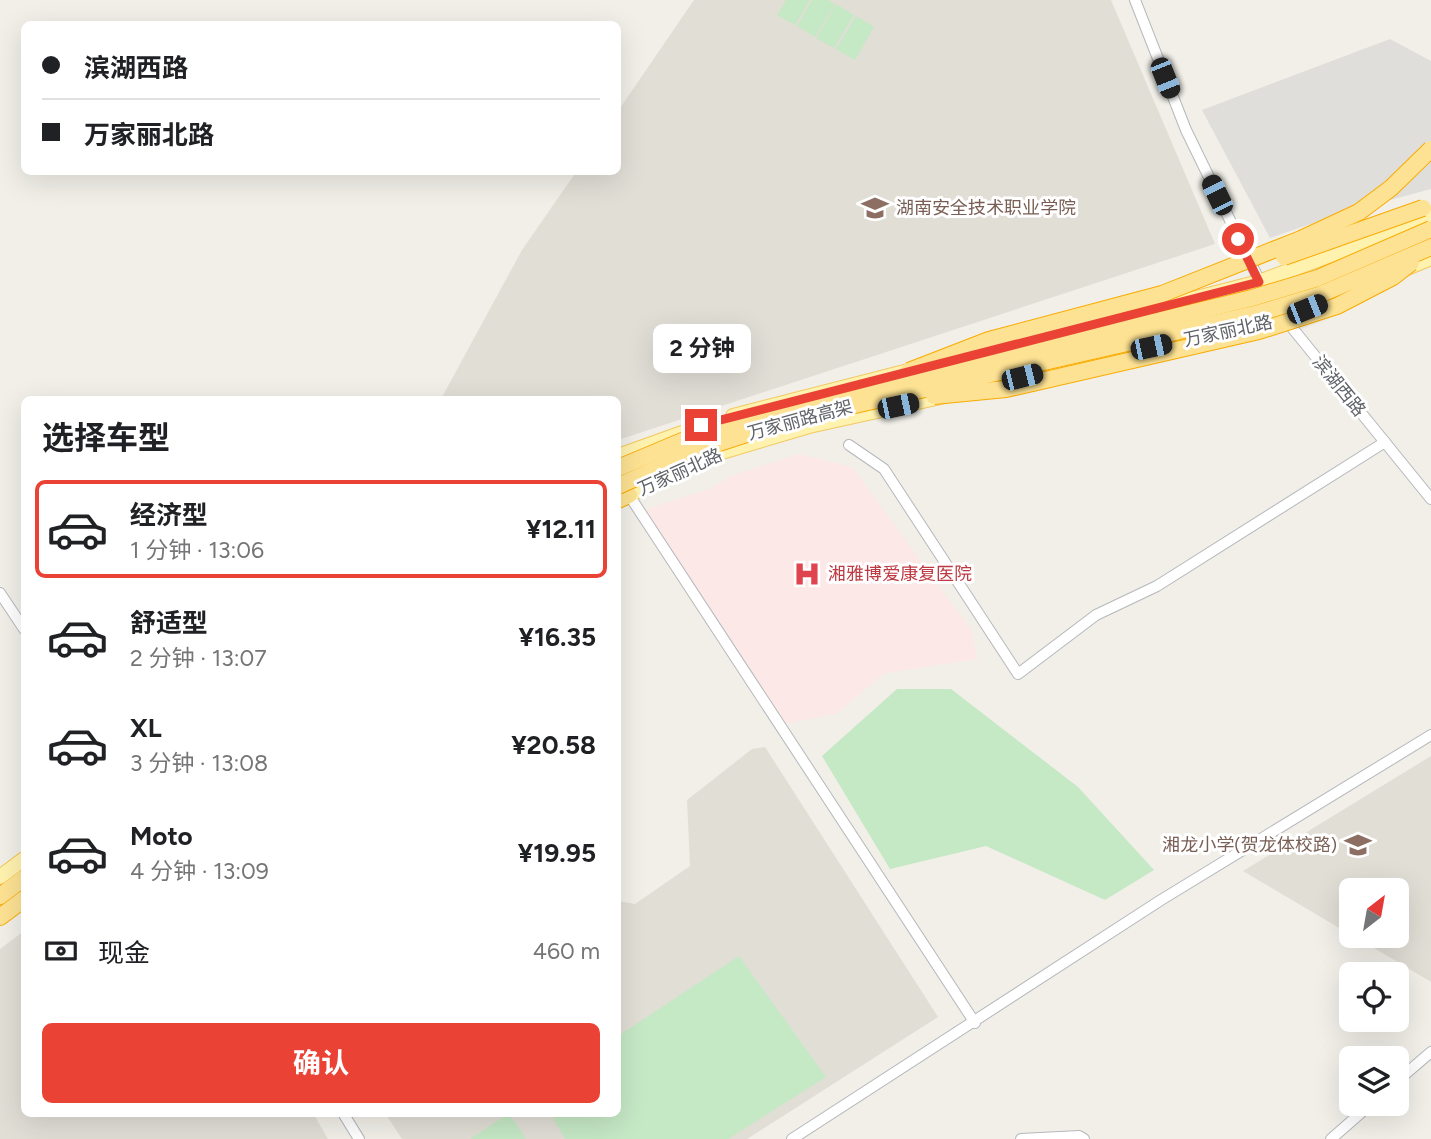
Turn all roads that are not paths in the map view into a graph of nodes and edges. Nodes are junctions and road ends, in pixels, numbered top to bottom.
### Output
1 (1135, 0) edge
2 (1431, 149) edge
3 (1428, 210) edge
4 (1431, 229) edge
5 (1431, 246) edge
6 (1431, 258) edge
7 (1259, 282) junction
8 (1162, 294) junction
9 (1284, 318) junction
10 (856, 398) junction
11 (1385, 442) junction
12 (849, 445) dead end
13 (621, 455) edge
14 (621, 467) edge
15 (621, 495) edge
16 (1431, 499) edge
17 (0, 593) edge
18 (21, 624) edge
19 (1431, 736) edge
20 (21, 861) edge
21 (0, 877) edge
22 (21, 880) edge
23 (0, 896) edge
24 (21, 901) edge
25 (21, 910) edge
26 (0, 917) edge
27 (0, 925) edge
28 (975, 1023) junction
29 (1431, 1052) edge
30 (1409, 1071) edge
31 (1357, 1116) edge
32 (345, 1117) edge
33 (359, 1139) edge
34 (792, 1139) edge
35 (1021, 1139) edge
36 (1084, 1139) edge
37 (1331, 1139) edge

1 - 7 street, 滨湖西路
2 - 8 highway, bridge
3 - 7 main road, 万家丽北路
3 - 8 highway, bridge
4 - 10 highway, 万家丽路高架, bridge
5 - 10 highway, 万家丽路高架, bridge
6 - 9 main road, 万家丽北路
7 - 9 street, 滨湖西路
7 - 13 main road, 万家丽北路
8 - 10 highway, bridge
9 - 11 street, 滨湖西路
9 - 15 main road, 万家丽北路
10 - 14 highway, 万家丽路高架, bridge
10 - 15 highway, 万家丽路高架, bridge
11 - 12 street
11 - 16 street, 滨湖西路
15 - 28 street
17 - 18 street
19 - 28 street
20 - 21 main road
22 - 23 highway
24 - 26 highway
25 - 27 main road
28 - 34 street
29 - 30 street
31 - 37 street
32 - 33 street
35 - 36 street

